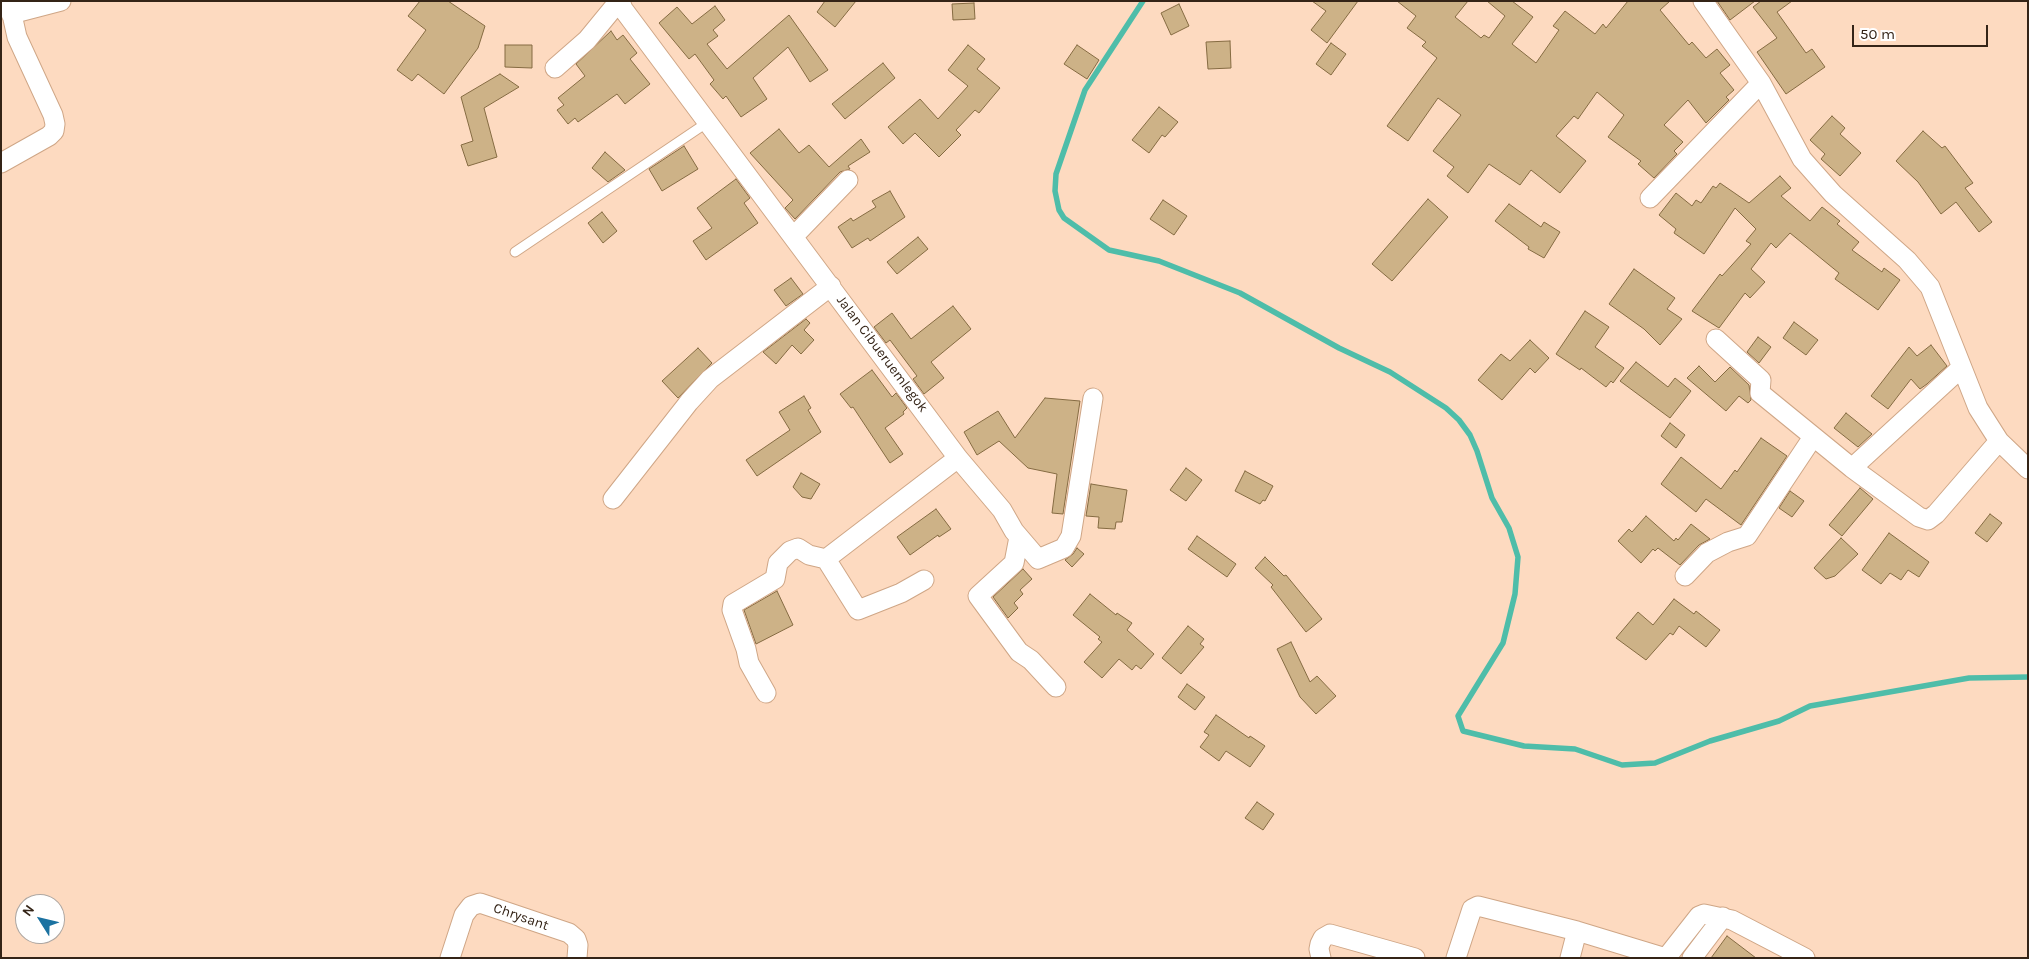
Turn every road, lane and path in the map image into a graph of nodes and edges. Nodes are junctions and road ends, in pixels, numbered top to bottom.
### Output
1 (61, 1) edge
2 (619, 1) edge
3 (1703, 1) edge
4 (10, 8) edge
5 (555, 68) dead end
6 (1761, 83) junction
7 (708, 122) junction
8 (1, 163) edge
9 (848, 180) dead end
10 (1650, 198) dead end
11 (794, 236) junction
12 (515, 252) dead end
13 (831, 286) junction
14 (1716, 339) dead end
15 (1961, 368) junction
16 (1093, 398) dead end
17 (1813, 437) junction
18 (1999, 441) junction
19 (958, 458) junction
20 (1852, 468) junction
21 (2028, 469) edge
22 (613, 499) dead end
23 (1019, 537) junction
24 (826, 559) junction
25 (1684, 576) dead end
26 (924, 580) dead end
27 (1056, 686) dead end
28 (766, 693) dead end
29 (1723, 918) junction
30 (1577, 931) junction
31 (450, 958) edge
32 (577, 958) edge
33 (1321, 958) edge
34 (1415, 958) edge
35 (1456, 958) edge
36 (1570, 958) edge
37 (1666, 958) edge
38 (1692, 958) edge
39 (1804, 958) edge

1 - 4 street
2 - 5 street
2 - 7 street, Jalan Cibueruemlegok
3 - 6 street
4 - 8 street
6 - 10 street
6 - 15 street
7 - 11 street, Jalan Cibueruemlegok
7 - 12 lane
9 - 11 street
11 - 13 street, Jalan Cibueruemlegok
13 - 19 street, Jalan Cibueruemlegok
13 - 22 street
14 - 17 street
15 - 18 street
15 - 20 street
16 - 23 street, Jalan Cibueruemlegok
17 - 20 street
17 - 25 street
18 - 20 street
18 - 21 street
19 - 23 street, Jalan Cibueruemlegok
19 - 24 street
23 - 27 street
24 - 26 street
24 - 28 street
29 - 37 street
29 - 38 street
29 - 39 street
30 - 35 street
30 - 36 street
30 - 37 street
31 - 32 street, Chrysant
33 - 34 street

